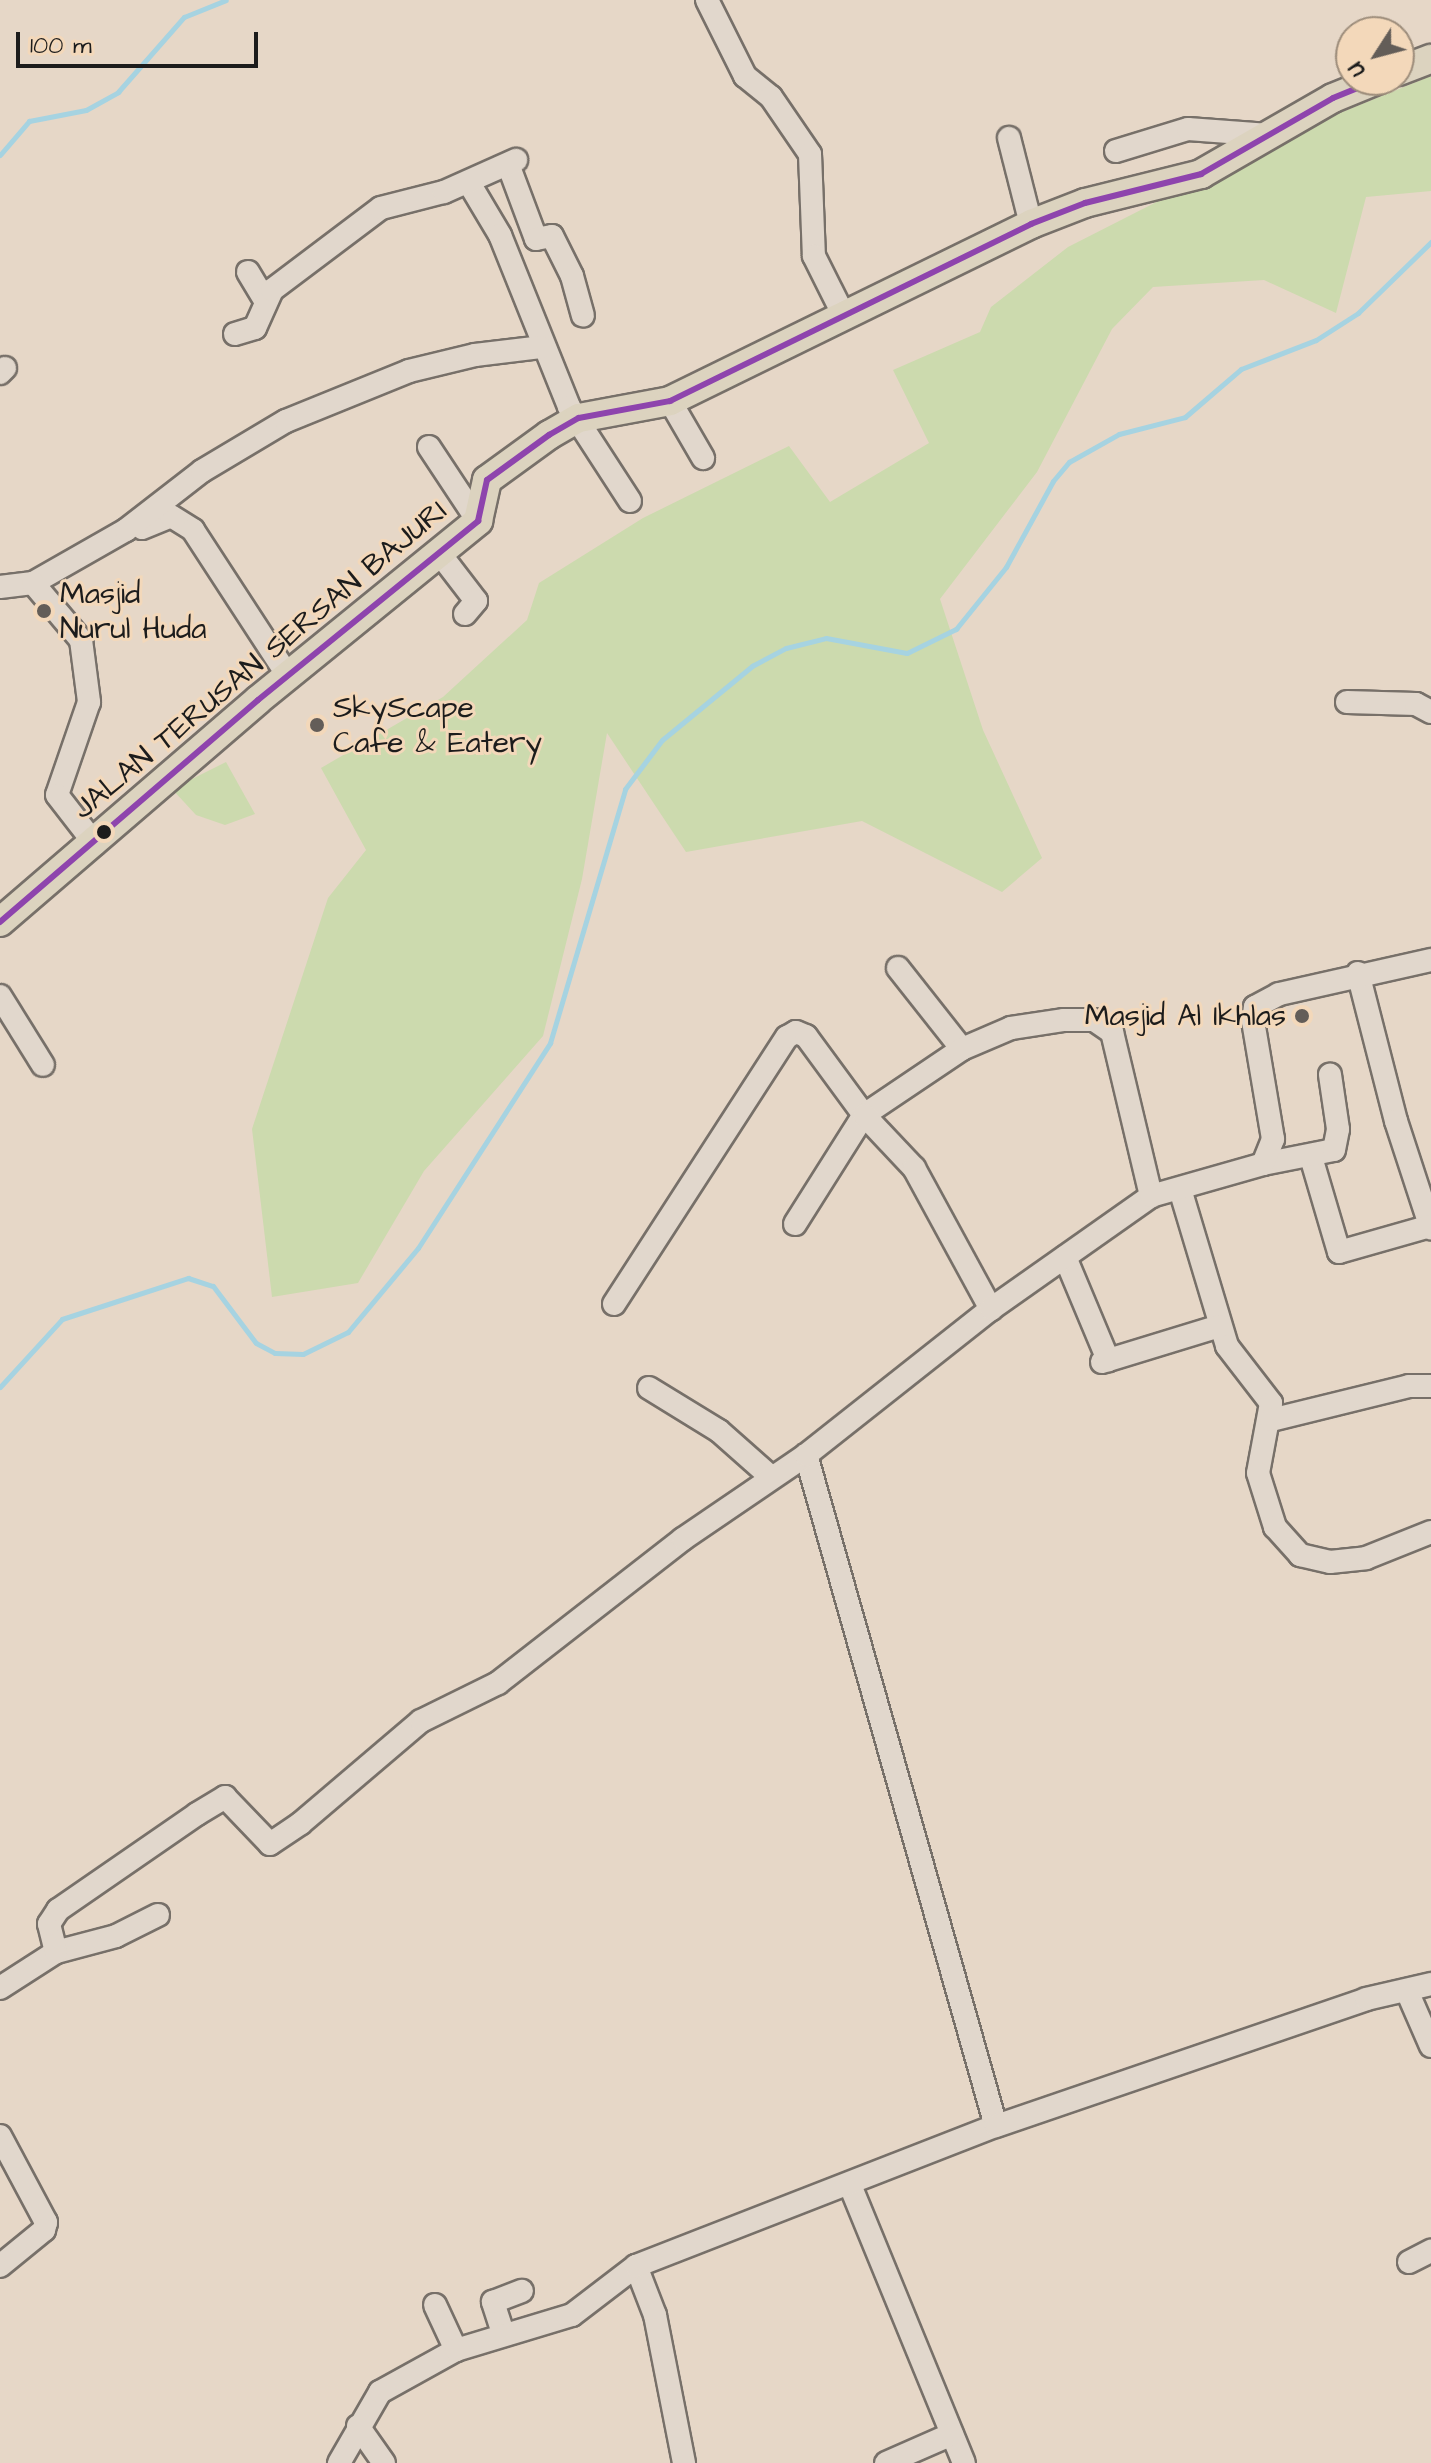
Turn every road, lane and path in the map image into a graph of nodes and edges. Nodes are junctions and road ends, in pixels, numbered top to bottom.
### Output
1 (707, 0) edge
2 (1346, 96) edge
3 (1269, 135) junction
4 (1009, 138) dead end
5 (1116, 151) dead end
6 (469, 183) junction
7 (1031, 224) junction
8 (248, 272) dead end
9 (265, 300) junction
10 (583, 316) dead end
11 (845, 318) junction
12 (235, 334) dead end
13 (541, 347) junction
14 (670, 401) junction
15 (579, 418) junction
16 (429, 447) dead end
17 (703, 458) dead end
18 (630, 501) dead end
19 (478, 521) junction
20 (126, 530) junction
21 (440, 554) junction
22 (33, 583) junction
23 (0, 587) edge
24 (465, 614) dead end
25 (289, 677) junction
26 (1347, 702) dead end
27 (1431, 712) edge
28 (95, 844) junction
29 (0, 922) edge
30 (1431, 960) edge
31 (898, 968) dead end
32 (1358, 973) junction
33 (0, 996) edge
34 (962, 1049) junction
35 (43, 1065) dead end
36 (1330, 1075) dead end
37 (864, 1115) junction
38 (1311, 1157) junction
39 (1263, 1164) junction
40 (1180, 1189) junction
41 (1151, 1196) junction
42 (795, 1224) dead end
43 (1431, 1227) edge
44 (1065, 1257) junction
45 (614, 1304) dead end
46 (991, 1309) junction
47 (1220, 1326) junction
48 (1431, 1386) edge
49 (649, 1388) dead end
50 (1271, 1420) junction
51 (806, 1455) junction
52 (771, 1477) junction
53 (1431, 1532) edge
54 (158, 1915) dead end
55 (56, 1952) junction
56 (1431, 1984) edge
57 (0, 1988) edge
58 (1407, 1991) junction
59 (1431, 2046) edge
60 (996, 2126) junction
61 (0, 2136) edge
62 (850, 2185) junction
63 (1431, 2251) edge
64 (1409, 2262) dead end
65 (0, 2266) edge
66 (636, 2266) junction
67 (522, 2291) dead end
68 (435, 2305) dead end
69 (503, 2333) junction
70 (456, 2350) junction
71 (358, 2426) junction
72 (952, 2434) junction
73 (339, 2463) edge
74 (384, 2463) edge
75 (684, 2463) edge
76 (886, 2463) edge
77 (964, 2463) edge

1 - 11 street
2 - 3 main road, JALAN TERUSAN SERSAN BAJURI
3 - 5 street
3 - 7 main road, JALAN TERUSAN SERSAN BAJURI
4 - 7 street
6 - 9 street
6 - 10 street
6 - 13 street
7 - 11 main road, JALAN TERUSAN SERSAN BAJURI
8 - 9 street
9 - 12 street
11 - 14 main road, JALAN TERUSAN SERSAN BAJURI
13 - 15 street
13 - 20 street
14 - 15 main road, JALAN TERUSAN SERSAN BAJURI
14 - 17 street
15 - 18 street
15 - 19 main road, JALAN TERUSAN SERSAN BAJURI
16 - 19 street
19 - 21 main road, JALAN TERUSAN SERSAN BAJURI
20 - 22 street
20 - 25 street
21 - 24 street
21 - 25 main road, JALAN TERUSAN SERSAN BAJURI
22 - 23 street
22 - 28 street
25 - 28 main road, JALAN TERUSAN SERSAN BAJURI
26 - 27 street
28 - 29 main road, JALAN TERUSAN SERSAN BAJURI
30 - 32 street
31 - 34 street
32 - 39 street
32 - 43 street
33 - 35 street
34 - 37 street
34 - 41 street
36 - 38 street
37 - 42 street
37 - 45 street
37 - 46 street
38 - 39 street
38 - 43 street
39 - 40 street
40 - 41 street
40 - 47 street
41 - 44 street
44 - 46 street
44 - 47 street
46 - 51 street
47 - 50 street
48 - 50 street
49 - 52 street
50 - 53 street
51 - 52 street
51 - 60 street
52 - 55 street
54 - 55 street
55 - 57 street
56 - 58 street
58 - 59 street
58 - 60 street
60 - 62 street
61 - 65 street
62 - 66 street
62 - 72 street
63 - 64 street
66 - 69 street
66 - 75 street
67 - 69 street
68 - 70 street
69 - 70 street
70 - 71 street
71 - 73 street
71 - 74 street
72 - 76 street
72 - 77 street

